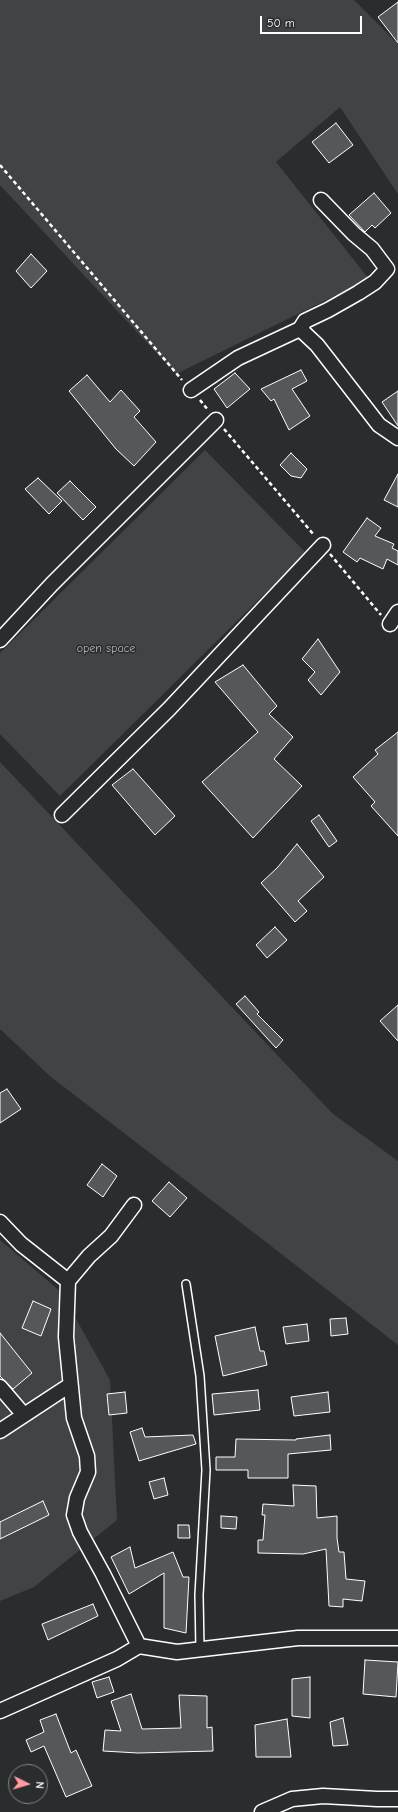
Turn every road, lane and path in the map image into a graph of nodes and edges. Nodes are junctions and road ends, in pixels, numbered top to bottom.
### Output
1 (321, 200) dead end
2 (300, 329) junction
3 (190, 390) dead end
4 (216, 420) dead end
5 (398, 438) edge
6 (323, 546) dead end
7 (398, 612) edge
8 (390, 624) dead end
9 (0, 640) edge
10 (62, 815) dead end
11 (134, 1205) dead end
12 (0, 1222) edge
13 (68, 1281) junction
14 (186, 1284) dead end
15 (70, 1385) junction
16 (0, 1387) edge
17 (24, 1415) junction
18 (0, 1431) edge
19 (398, 1638) edge
20 (139, 1646) junction
21 (200, 1649) junction
22 (0, 1711) edge
23 (398, 1799) edge
24 (262, 1812) edge

1 - 2 street
2 - 3 street
2 - 5 street
4 - 9 street
6 - 10 street
7 - 8 street
11 - 13 street
12 - 13 street
13 - 15 street
14 - 21 lane
15 - 17 street
15 - 20 street
16 - 17 street
17 - 18 street
19 - 21 street
20 - 21 street
20 - 22 street
23 - 24 street

